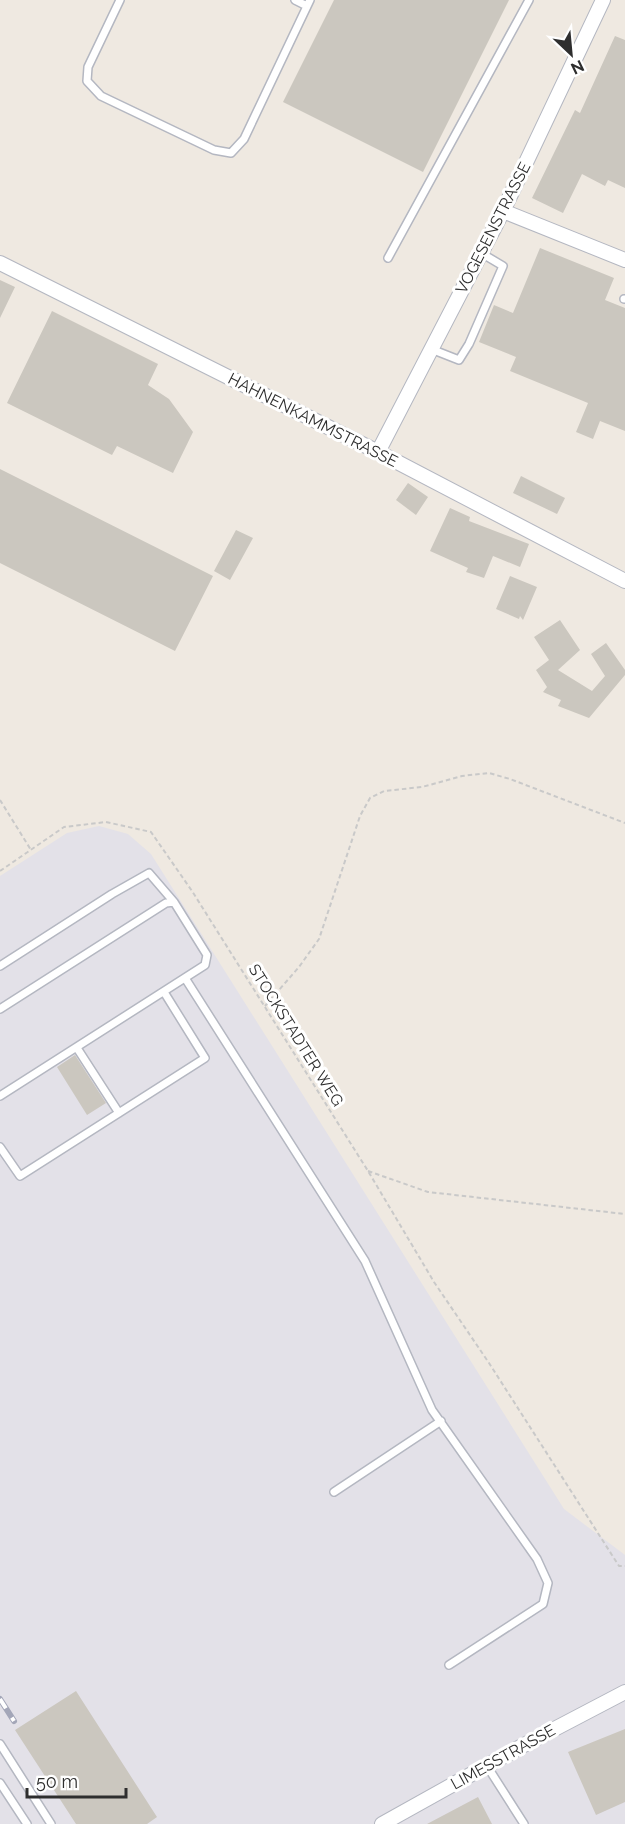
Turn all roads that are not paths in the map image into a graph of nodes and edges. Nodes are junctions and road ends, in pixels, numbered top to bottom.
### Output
1 (120, 0) edge
2 (295, 0) edge
3 (529, 0) edge
4 (603, 0) edge
5 (309, 3) edge
6 (503, 211) junction
7 (481, 253) junction
8 (388, 258) dead end
9 (625, 260) edge
10 (0, 263) edge
11 (431, 349) junction
12 (378, 452) junction
13 (625, 581) edge
14 (174, 902) junction
15 (0, 966) edge
16 (185, 978) junction
17 (164, 992) junction
18 (0, 1009) edge
19 (77, 1048) junction
20 (0, 1096) edge
21 (119, 1113) junction
22 (0, 1146) edge
23 (441, 1421) junction
24 (334, 1492) dead end
25 (449, 1665) dead end
26 (625, 1692) edge
27 (0, 1744) edge
28 (487, 1766) junction
29 (0, 1783) edge
30 (27, 1824) edge
31 (51, 1824) edge
32 (382, 1824) edge
33 (524, 1824) edge

1 - 5 lane
2 - 5 lane
3 - 8 lane
4 - 6 street, VOGESENSTRASSE
6 - 7 street, VOGESENSTRASSE
6 - 9 street
7 - 11 street, VOGESENSTRASSE
7 - 11 lane
10 - 12 street, HAHNENKAMMSTRASSE
11 - 12 street, VOGESENSTRASSE
12 - 13 street, HAHNENKAMMSTRASSE
14 - 15 lane
14 - 16 lane
14 - 18 lane
16 - 17 lane
16 - 23 lane
17 - 19 lane
17 - 21 lane
19 - 20 lane
19 - 21 lane
21 - 22 lane
23 - 24 lane
23 - 25 lane
26 - 28 street, LIMESSTRASSE
27 - 31 lane
28 - 32 street, LIMESSTRASSE
28 - 33 lane
29 - 30 lane

